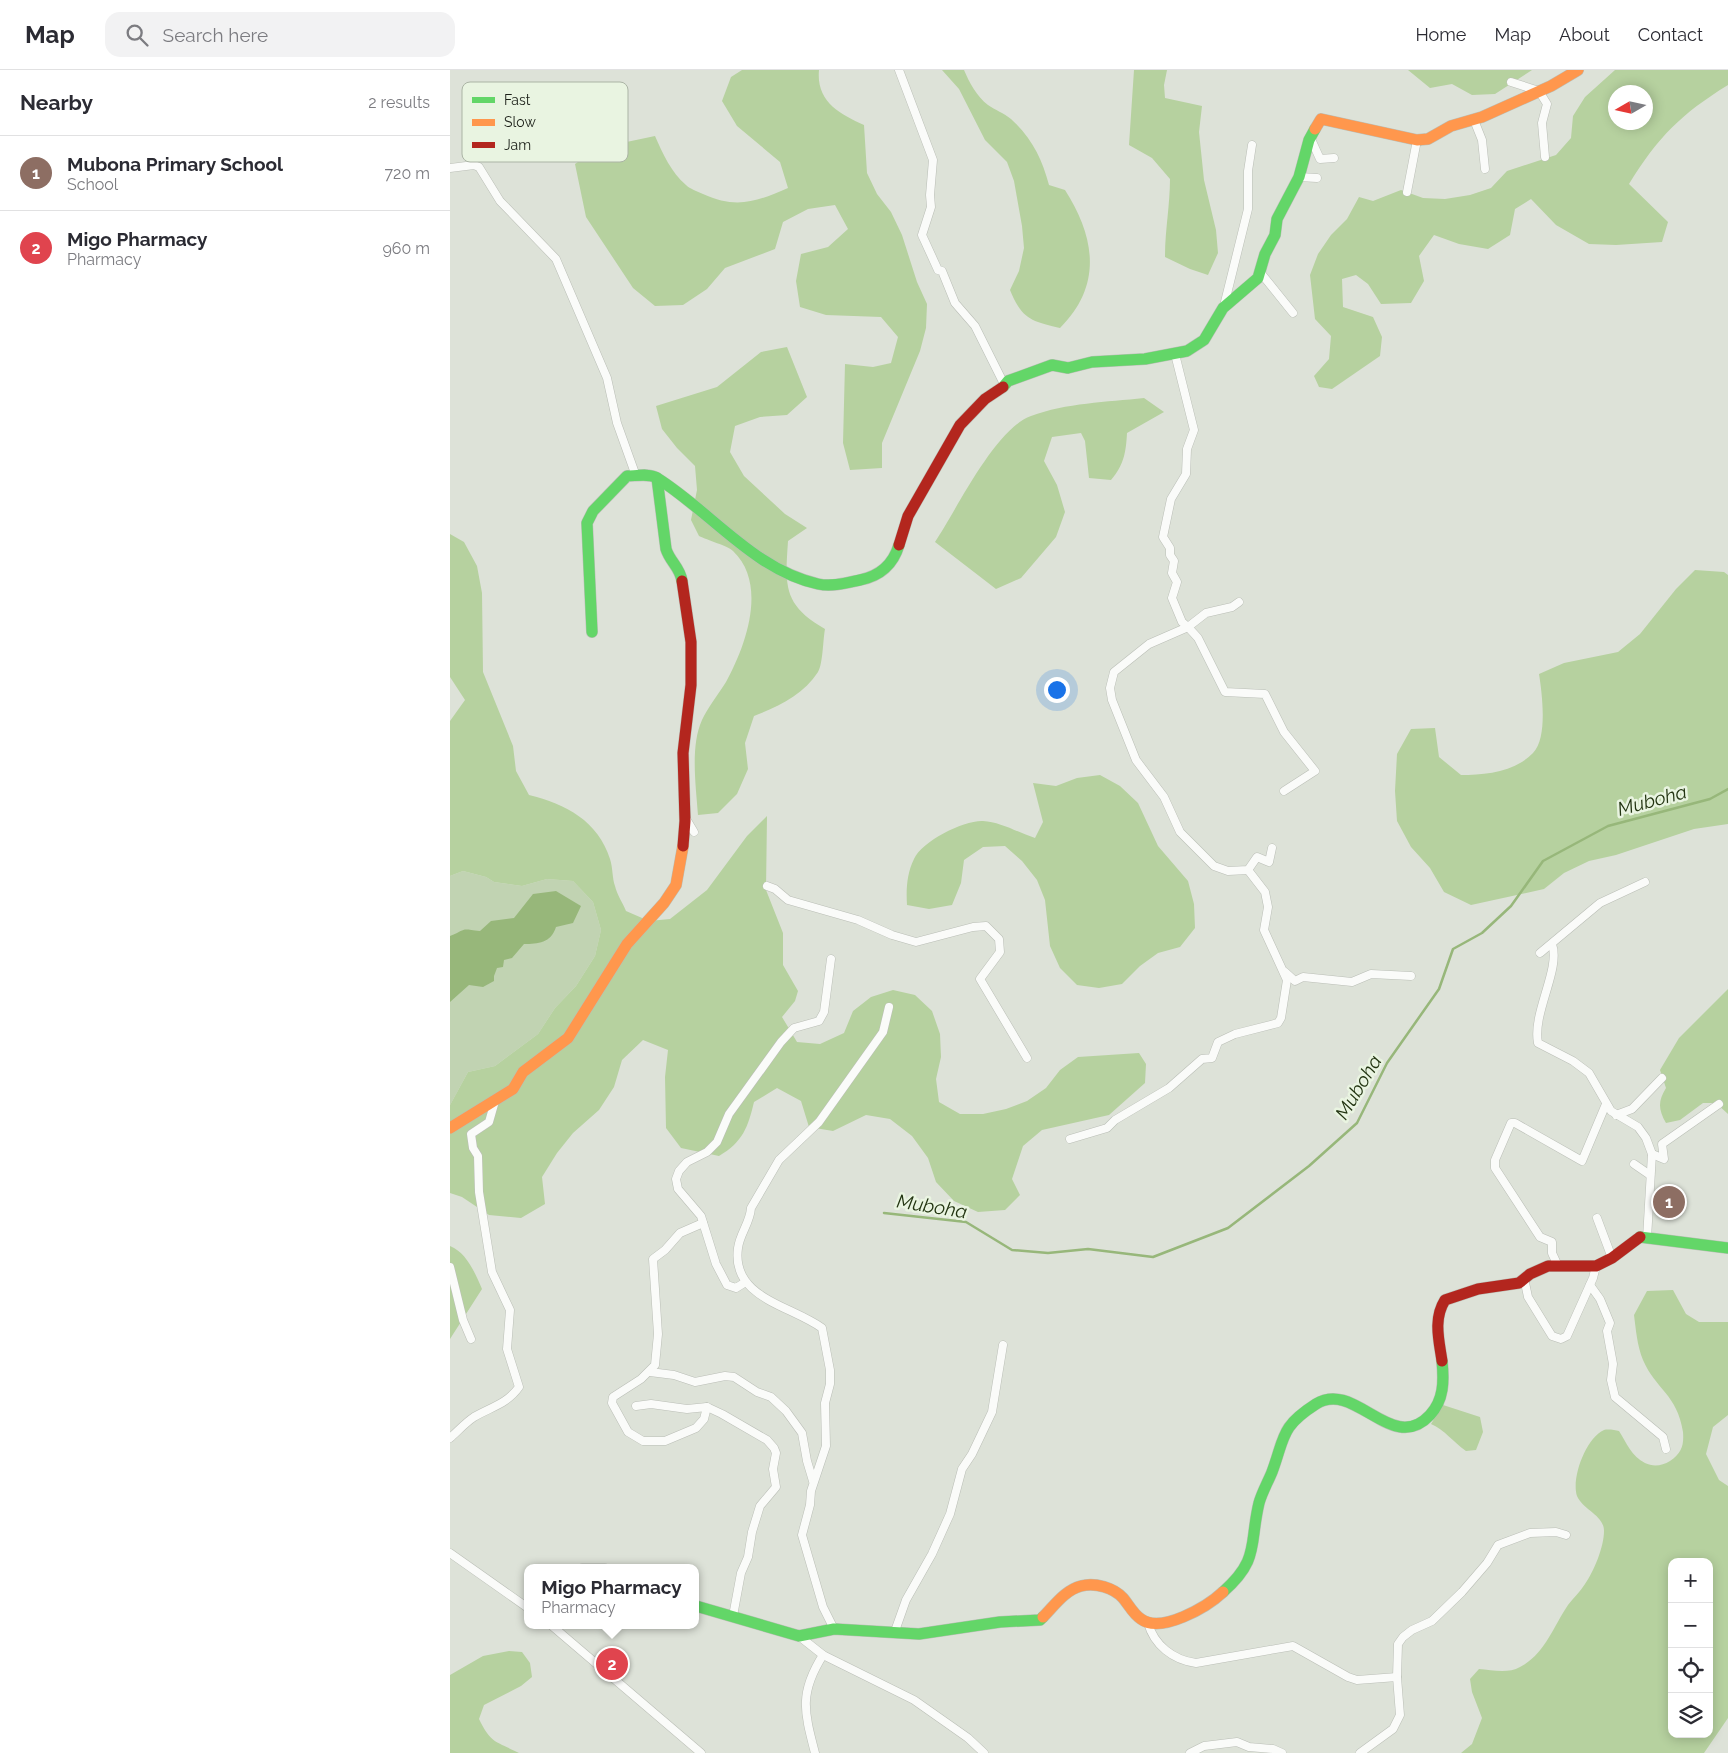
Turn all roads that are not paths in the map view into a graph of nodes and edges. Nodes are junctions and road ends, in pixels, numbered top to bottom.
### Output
1 (899, 70) edge
2 (1578, 70) edge
3 (1512, 82) dead end
4 (1539, 91) junction
5 (1474, 120) junction
6 (1310, 138) junction
7 (1417, 140) junction
8 (1252, 144) dead end
9 (1545, 157) dead end
10 (1334, 158) dead end
11 (450, 168) edge
12 (1485, 169) dead end
13 (1299, 177) junction
14 (1317, 178) dead end
15 (1408, 192) dead end
16 (1260, 272) junction
17 (1223, 308) junction
18 (1293, 313) dead end
19 (1176, 354) junction
20 (1005, 386) junction
21 (636, 476) junction
22 (657, 478) junction
23 (1239, 602) dead end
24 (1188, 627) junction
25 (592, 632) dead end
26 (1284, 792) dead end
27 (685, 817) junction
28 (694, 832) dead end
29 (1272, 848) dead end
30 (1248, 870) junction
31 (1645, 882) dead end
32 (767, 886) dead end
33 (1552, 944) junction
34 (1540, 953) dead end
35 (830, 959) dead end
36 (1279, 968) junction
37 (1411, 976) dead end
38 (889, 1007) dead end
39 (1027, 1058) dead end
40 (1662, 1078) dead end
41 (495, 1101) junction
42 (1606, 1104) junction
43 (1719, 1104) dead end
44 (1616, 1116) junction
45 (450, 1128) edge
46 (1070, 1138) dead end
47 (1652, 1154) junction
48 (1634, 1164) dead end
49 (1650, 1176) junction
50 (1596, 1218) dead end
51 (703, 1223) junction
52 (1647, 1238) junction
53 (1728, 1248) edge
54 (1612, 1258) junction
55 (1558, 1266) junction
56 (1596, 1266) junction
57 (450, 1267) edge
58 (1524, 1278) junction
59 (744, 1283) junction
60 (1590, 1285) junction
61 (471, 1339) dead end
62 (1004, 1345) dead end
63 (650, 1372) junction
64 (636, 1406) dead end
65 (707, 1408) junction
66 (450, 1438) edge
67 (1666, 1449) dead end
68 (813, 1483) junction
69 (1566, 1535) dead end
70 (450, 1553) edge
71 (524, 1605) edge
72 (699, 1607) edge
73 (733, 1616) junction
74 (1148, 1623) junction
75 (556, 1629) edge
76 (834, 1629) junction
77 (895, 1631) junction
78 (799, 1636) junction
79 (823, 1655) junction
80 (1397, 1677) junction
81 (701, 1753) edge
82 (815, 1753) edge
83 (984, 1753) edge
84 (1190, 1753) edge
85 (1282, 1753) edge
86 (1360, 1753) edge

1 - 20 street
2 - 4 street
3 - 4 street
4 - 5 street
4 - 9 street
5 - 7 street
5 - 12 street
6 - 7 street
6 - 10 street
6 - 13 street
7 - 15 street
8 - 17 street
11 - 21 street
13 - 14 street
13 - 16 street
16 - 17 street
16 - 18 street
17 - 19 street
19 - 20 street
19 - 24 street
20 - 22 street
21 - 22 street
21 - 25 street
22 - 27 street
23 - 24 street
24 - 26 street
24 - 30 street
27 - 28 street
27 - 41 street
29 - 30 street
30 - 36 street
31 - 33 street
32 - 39 street
33 - 34 street
33 - 42 street
35 - 51 street
36 - 37 street
36 - 46 street
38 - 59 street
40 - 44 street
41 - 45 street
41 - 66 street
42 - 44 street
42 - 55 street
43 - 47 street
44 - 47 street
47 - 49 street
48 - 49 street
49 - 52 street
50 - 54 street
51 - 59 street
51 - 63 street
52 - 53 street
52 - 54 street
54 - 56 street
55 - 56 street
55 - 58 street
56 - 60 street
57 - 61 street
58 - 60 street
58 - 74 street
59 - 68 street
60 - 67 street
62 - 77 street
63 - 65 street
63 - 68 street
64 - 65 street
65 - 73 street
68 - 76 street
69 - 80 street
70 - 71 street
72 - 73 street
73 - 78 street
74 - 77 street
74 - 80 street
75 - 81 street
76 - 77 street
76 - 78 street
78 - 79 street
79 - 82 street
79 - 83 street
80 - 86 street
84 - 85 street

